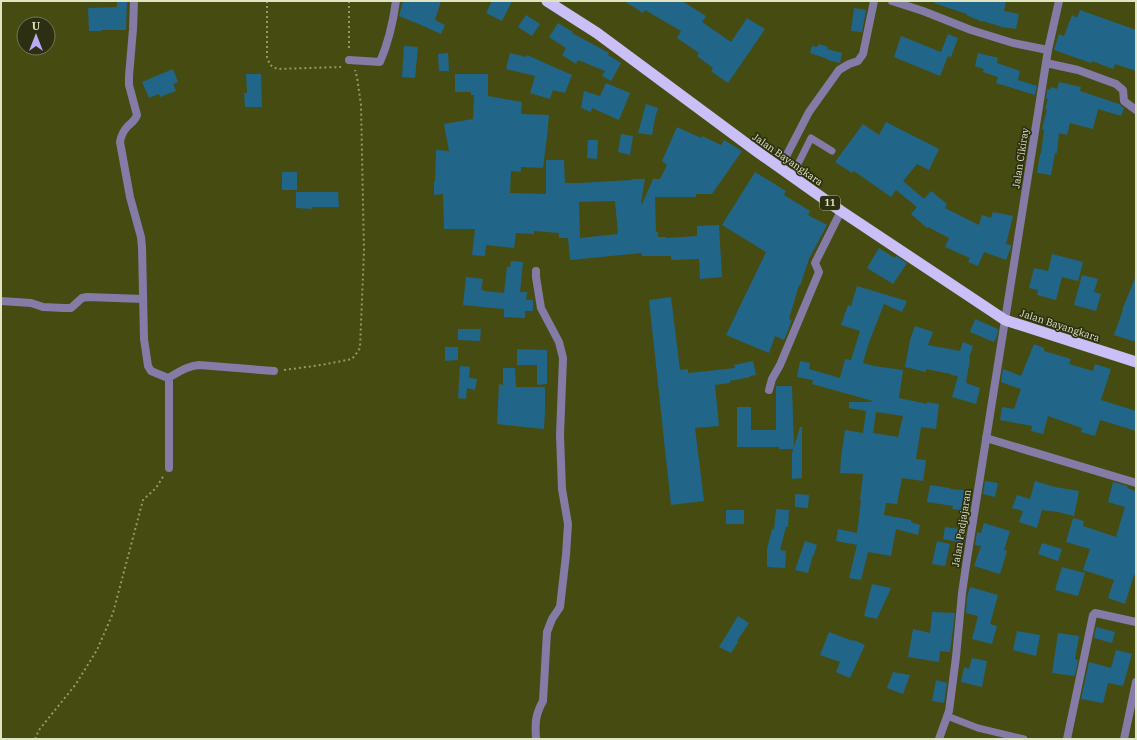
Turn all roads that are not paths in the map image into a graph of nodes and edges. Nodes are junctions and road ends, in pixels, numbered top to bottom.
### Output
1 (134, 1) edge
2 (396, 1) edge
3 (547, 1) edge
4 (874, 1) edge
5 (892, 1) edge
6 (1059, 1) edge
7 (1048, 50) junction
8 (1046, 63) junction
9 (349, 64) road end
10 (1136, 110) edge
11 (832, 151) dead end
12 (780, 168) junction
13 (792, 176) junction
14 (841, 211) junction
15 (536, 271) dead end
16 (143, 299) junction
17 (1, 301) edge
18 (1005, 320) junction
19 (1136, 362) edge
20 (274, 371) road end
21 (168, 378) junction
22 (769, 390) dead end
23 (986, 438) junction
24 (169, 468) road end
25 (1136, 483) edge
26 (1136, 622) edge
27 (1136, 682) edge
28 (947, 716) junction
29 (536, 739) edge
30 (939, 739) edge
31 (1024, 739) edge
32 (1067, 739) edge
33 (1124, 739) edge

1 - 16 street
2 - 9 street
3 - 12 highway, Jalan Bayangkara / 11
4 - 12 street
5 - 7 street
6 - 7 street, Jalan Cikiray
7 - 8 street, Jalan Cikiray
8 - 10 street
8 - 18 street, Jalan Cikiray
11 - 13 lane
12 - 13 highway, Jalan Bayangkara / 11
13 - 14 highway, Jalan Bayangkara / 11
14 - 18 highway, Jalan Bayangkara / 11
14 - 22 street
15 - 29 street
16 - 17 street
16 - 21 street
18 - 19 highway, Jalan Bayangkara / 11
18 - 23 street, Jalan Padjajaran
20 - 21 street
21 - 24 street
23 - 25 street
23 - 28 street, Jalan Padjajaran
26 - 32 street
27 - 33 street
28 - 30 street, Jalan Padjajaran
28 - 31 lane

